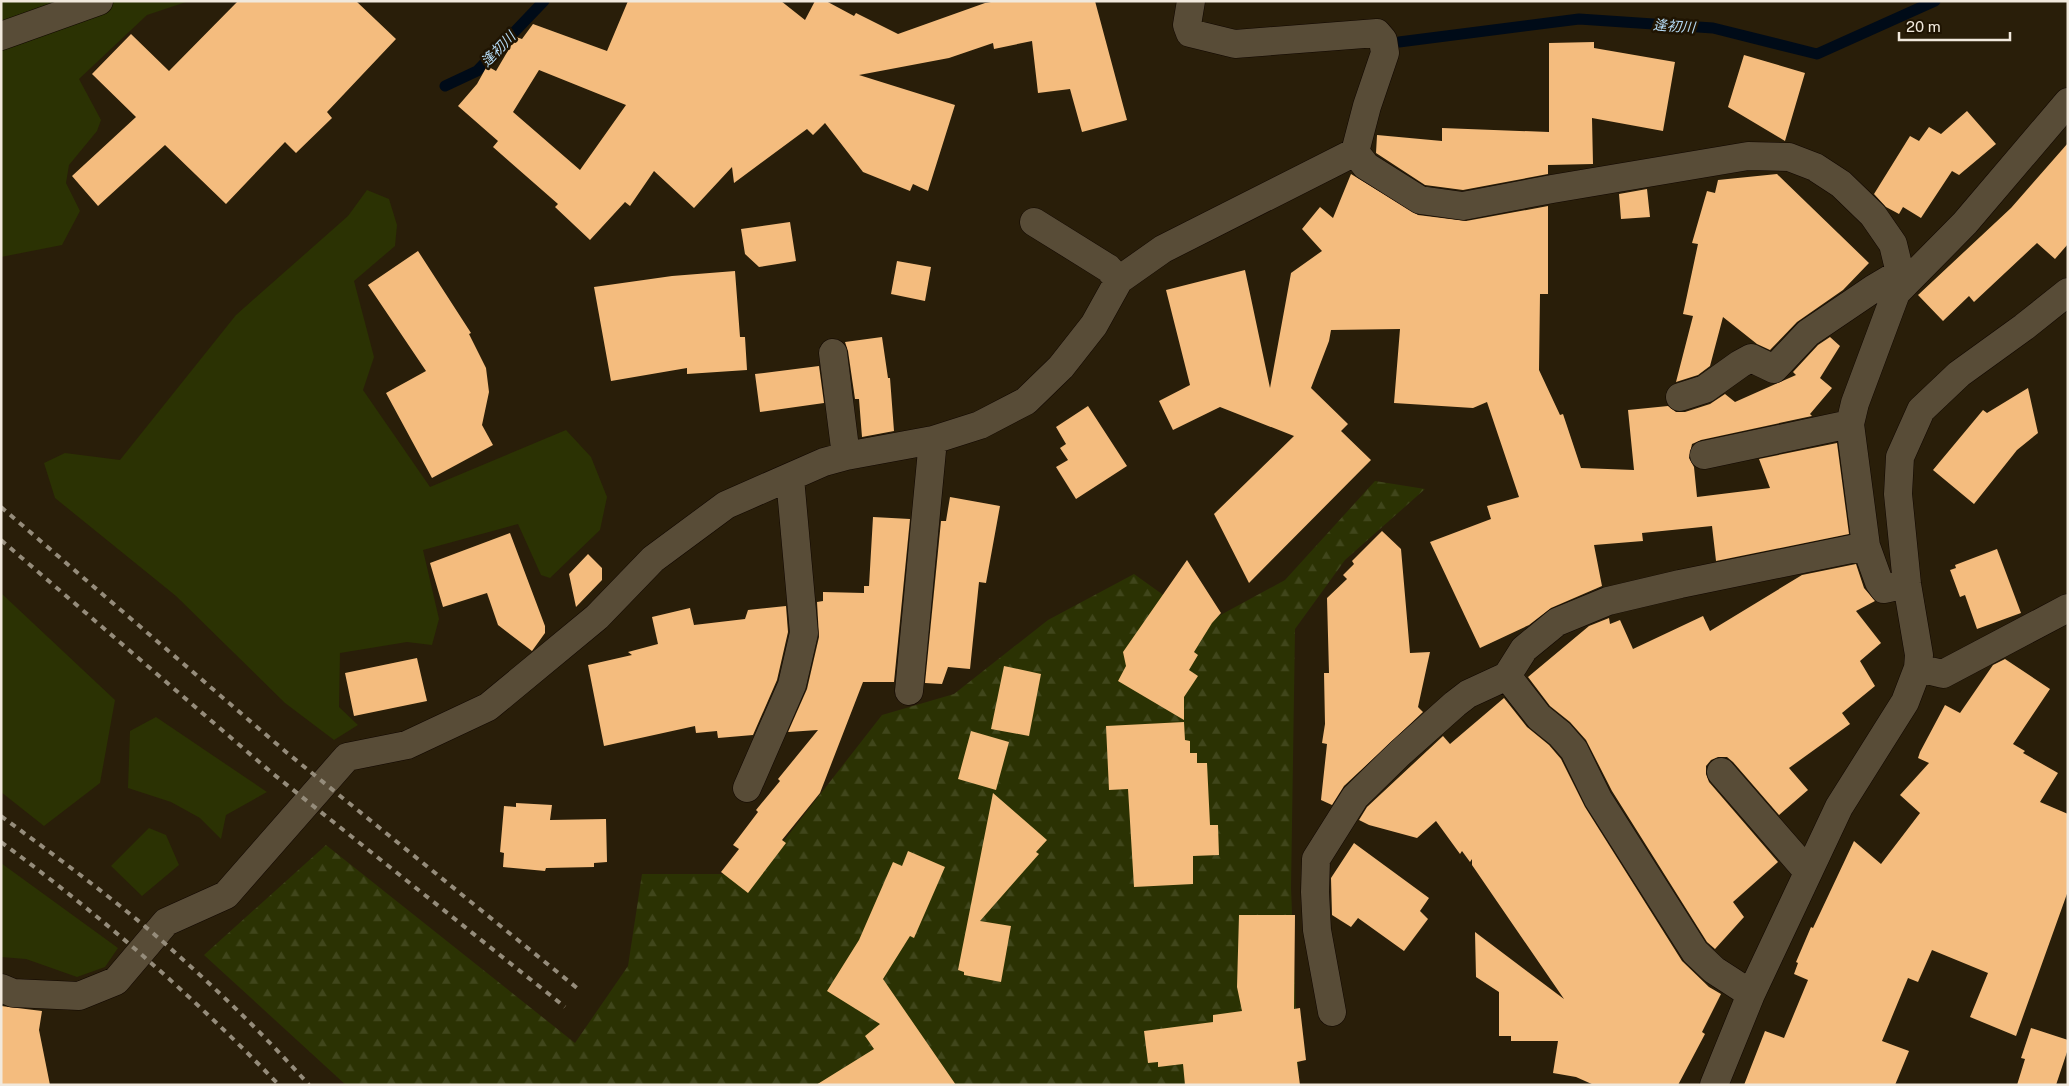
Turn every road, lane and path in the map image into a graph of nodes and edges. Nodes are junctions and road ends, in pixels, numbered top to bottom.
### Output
1 (99, 1) edge
2 (1190, 1) edge
3 (1, 36) edge
4 (2068, 102) edge
5 (1355, 152) junction
6 (1034, 222) dead end
7 (1119, 280) junction
8 (1898, 284) junction
9 (2068, 292) edge
10 (833, 353) dead end
11 (1680, 397) dead end
12 (1850, 424) junction
13 (933, 440) junction
14 (1704, 455) dead end
15 (846, 456) junction
16 (790, 478) junction
17 (1866, 546) junction
18 (1907, 584) junction
19 (2068, 608) edge
20 (1918, 668) junction
21 (1507, 676) junction
22 (909, 691) dead end
23 (1721, 772) dead end
24 (747, 788) dead end
25 (1808, 872) junction
26 (1, 988) edge
27 (1751, 994) junction
28 (1332, 1012) dead end
29 (1714, 1085) edge

1 - 3 street
2 - 5 street
4 - 8 street
5 - 7 street
5 - 8 street
6 - 7 street
7 - 13 street
8 - 11 street
8 - 12 street
9 - 18 street
10 - 15 street
12 - 14 street
12 - 17 street
13 - 15 street
13 - 22 street
15 - 16 street
16 - 24 street
16 - 26 street
17 - 18 street
17 - 21 street
18 - 20 street
19 - 20 street
20 - 25 street
21 - 27 street
21 - 28 street
23 - 25 street
25 - 27 street
27 - 29 street

